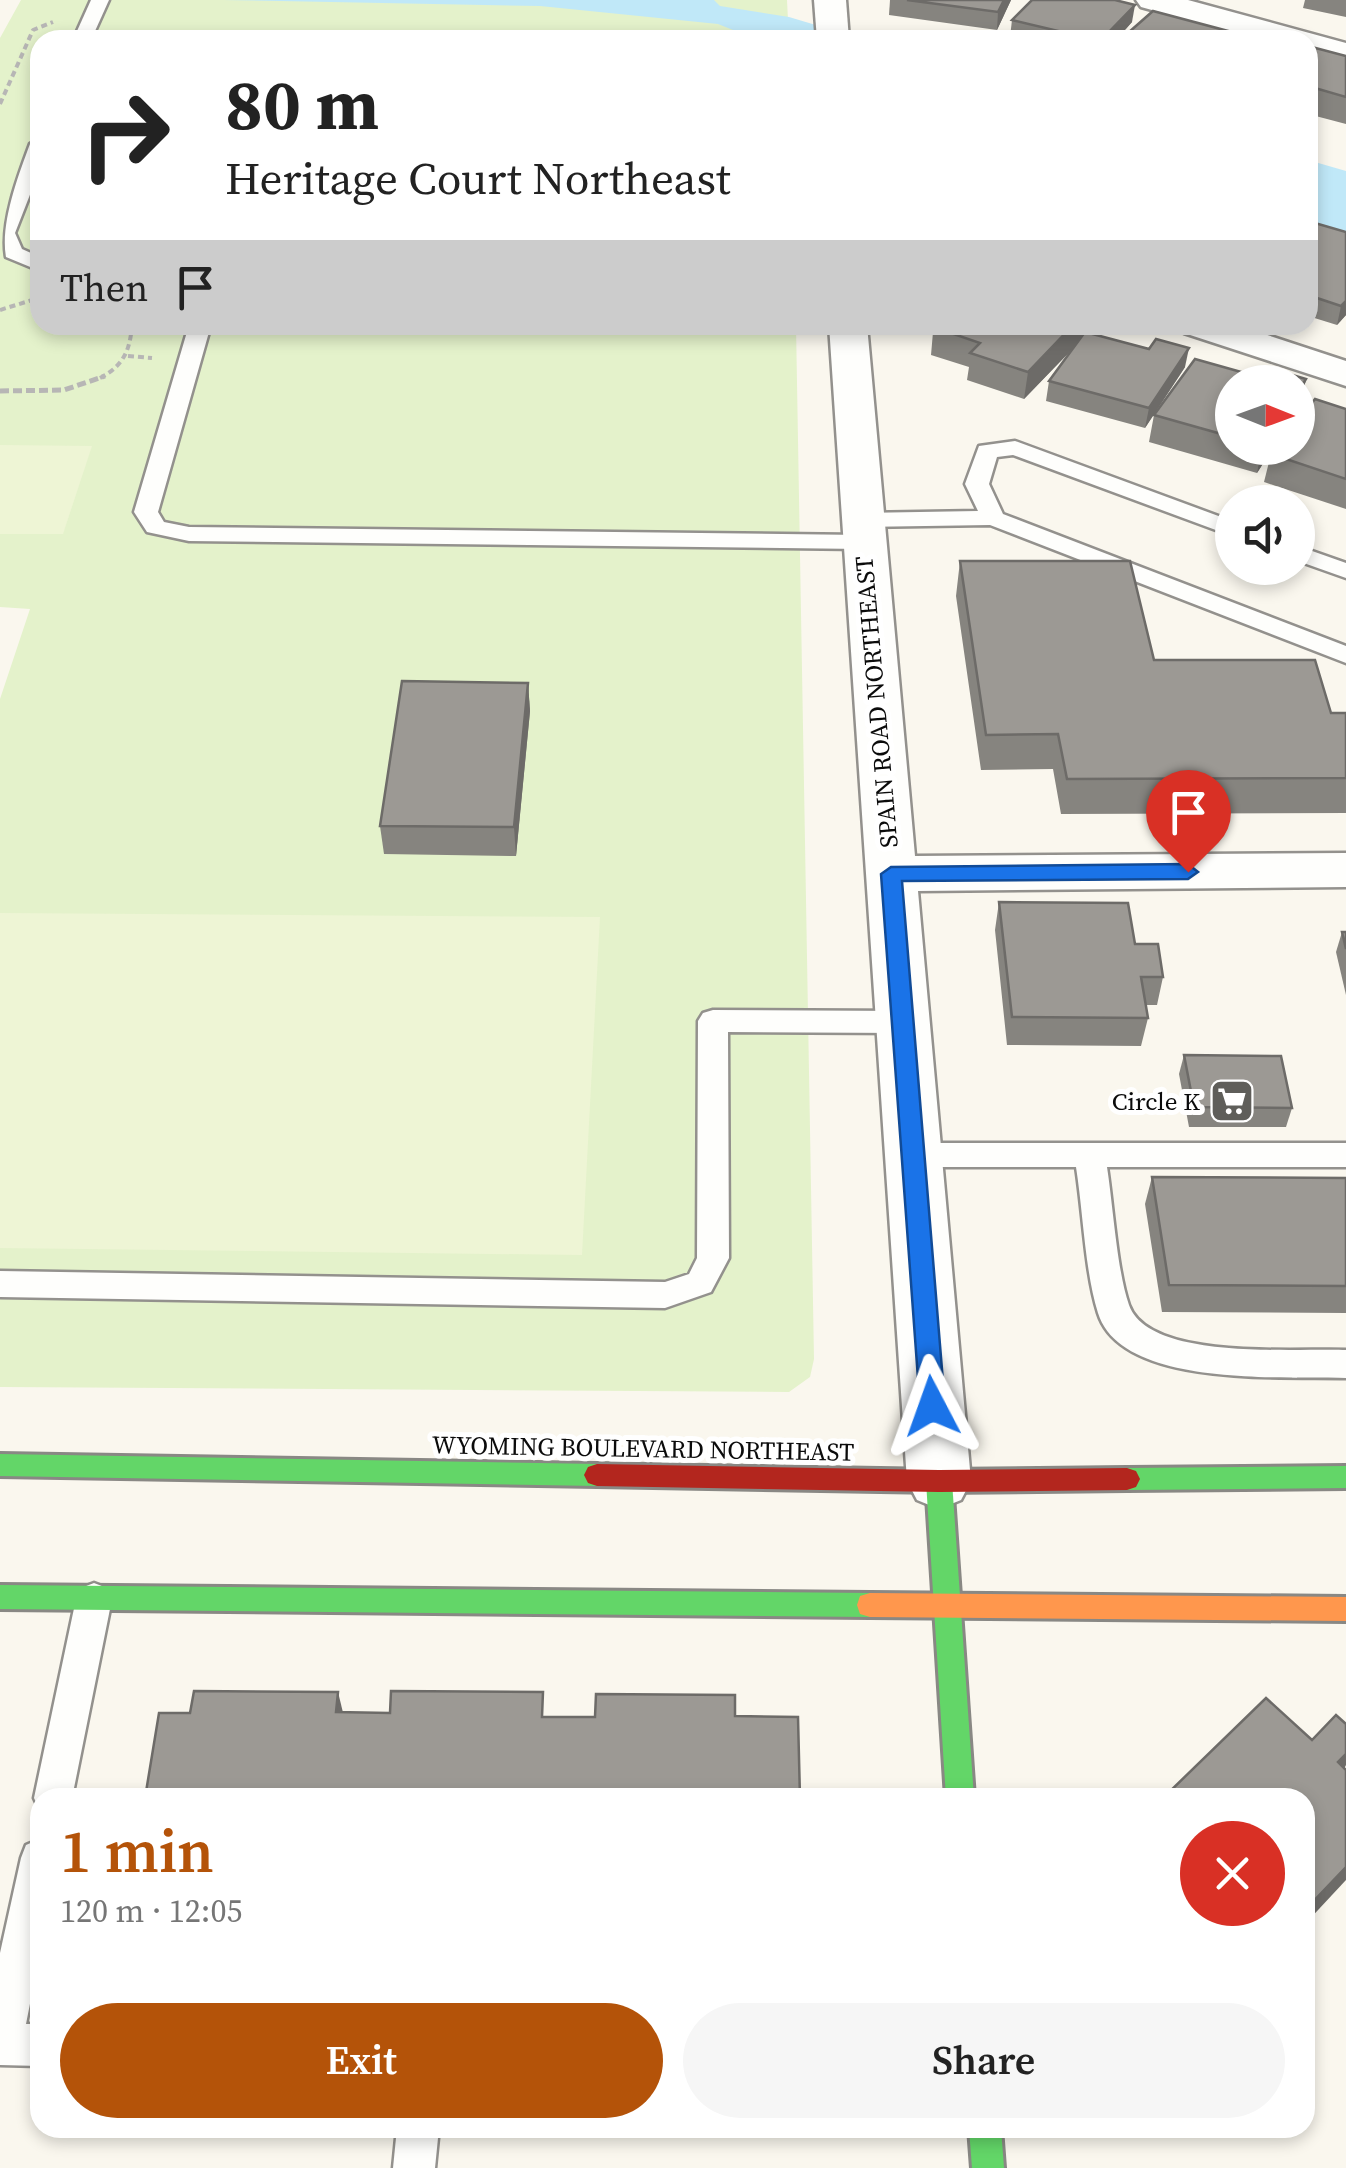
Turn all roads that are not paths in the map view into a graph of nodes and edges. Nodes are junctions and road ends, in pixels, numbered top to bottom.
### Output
1 (830, 0) edge
2 (1152, 0) edge
3 (98, 6) edge
4 (87, 30) edge
5 (832, 30) edge
6 (1262, 30) edge
7 (1318, 46) edge
8 (1346, 53) edge
9 (30, 169) edge
10 (30, 260) edge
11 (197, 335) edge
12 (849, 335) edge
13 (1228, 335) edge
14 (1346, 374) edge
15 (994, 518) junction
16 (1215, 523) edge
17 (862, 531) junction
18 (1315, 559) edge
19 (1346, 571) edge
20 (1346, 655) edge
21 (1346, 870) edge
22 (891, 874) junction
23 (903, 1022) junction
24 (914, 1155) junction
25 (1090, 1155) junction
26 (1346, 1155) edge
27 (0, 1284) edge
28 (1346, 1364) edge
29 (0, 1465) edge
30 (1346, 1477) edge
31 (938, 1481) junction
32 (0, 1597) edge
33 (94, 1599) junction
34 (946, 1607) junction
35 (1346, 1609) edge
36 (55, 1788) edge
37 (959, 1788) edge
38 (30, 1906) edge
39 (1, 2044) edge
40 (30, 2044) edge
41 (417, 2138) edge
42 (985, 2138) edge
43 (414, 2168) edge
44 (988, 2168) edge

1 - 5 street
2 - 6 street
3 - 4 lane
7 - 8 street
9 - 10 lane
11 - 17 lane
12 - 17 street, SPAIN ROAD NORTHEAST
13 - 14 street
15 - 16 lane
15 - 17 lane
15 - 20 lane
17 - 22 street, SPAIN ROAD NORTHEAST
18 - 19 lane
21 - 22 street
22 - 23 street, SPAIN ROAD NORTHEAST
23 - 24 street, SPAIN ROAD NORTHEAST
23 - 27 lane
24 - 25 lane
24 - 31 street, SPAIN ROAD NORTHEAST
25 - 26 lane
25 - 28 lane
29 - 31 main road, WYOMING BOULEVARD NORTHEAST
30 - 31 main road, WYOMING BOULEVARD NORTHEAST
31 - 34 main road, SPAIN ROAD NORTHEAST
32 - 33 main road
33 - 34 main road
33 - 36 lane
34 - 35 main road
34 - 37 main road, SPAIN ROAD NORTHEAST
38 - 39 lane
39 - 40 lane
41 - 43 lane
42 - 44 main road

